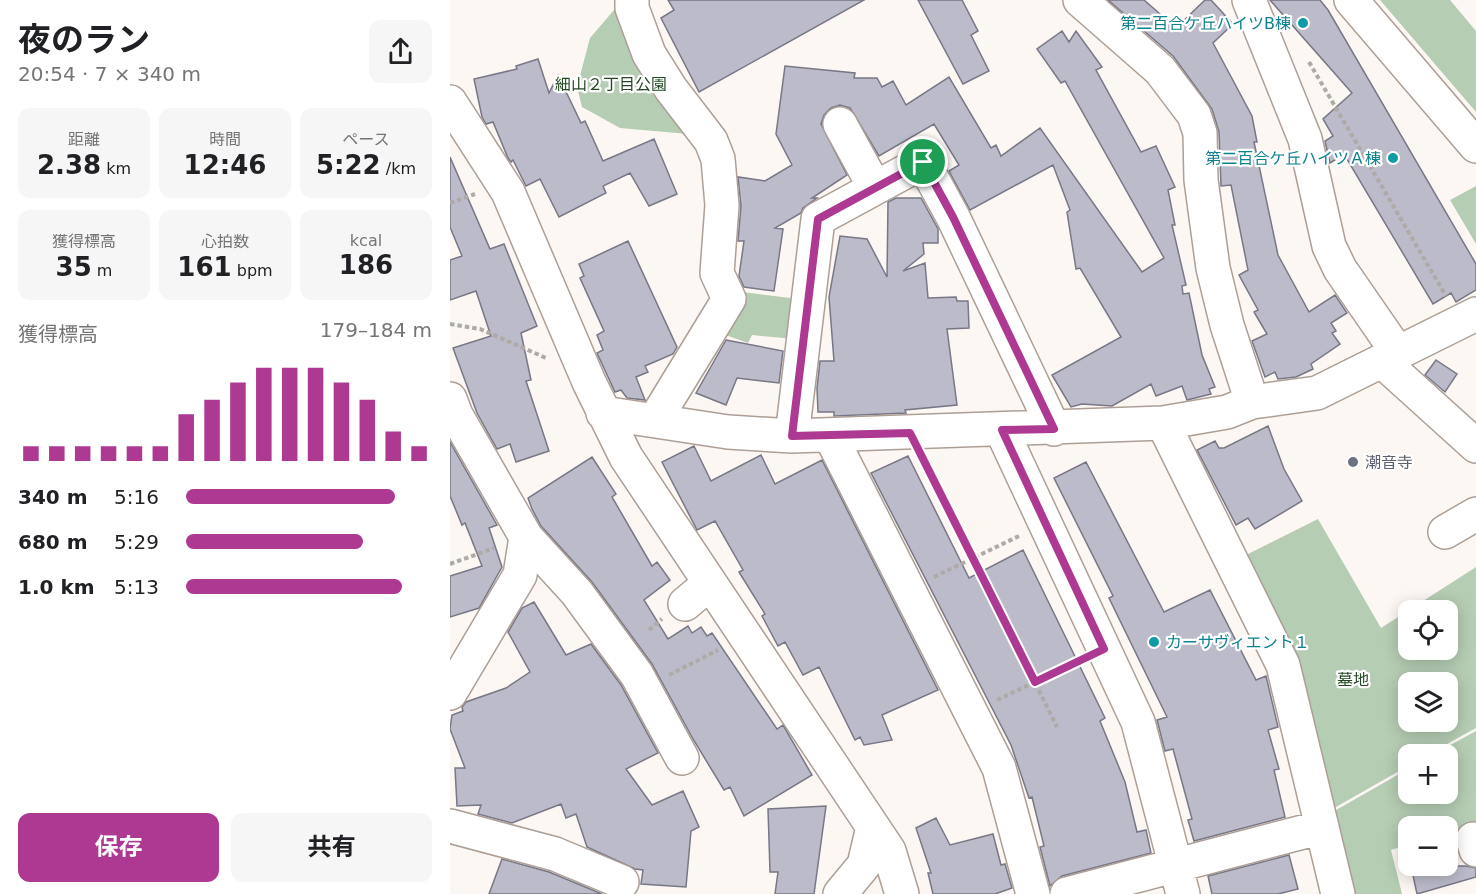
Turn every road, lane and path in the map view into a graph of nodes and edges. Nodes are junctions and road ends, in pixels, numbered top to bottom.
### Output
1 (632, 0) edge
2 (1080, 0) edge
3 (1249, 0) edge
4 (1351, 0) edge
5 (1308, 61) dead end
6 (450, 102) edge
7 (840, 124) dead end
8 (1476, 146) edge
9 (875, 188) junction
10 (469, 196) dead end
11 (450, 203) edge
12 (1463, 308) edge
13 (450, 324) edge
14 (1390, 357) junction
15 (586, 375) junction
16 (450, 399) edge
17 (1252, 402) junction
18 (603, 413) junction
19 (655, 420) junction
20 (1163, 423) junction
21 (1054, 429) junction
22 (1002, 430) junction
23 (910, 433) junction
24 (830, 435) junction
25 (792, 436) junction
26 (1476, 446) edge
27 (1476, 514) edge
28 (1045, 523) junction
29 (1444, 532) dead end
30 (526, 537) junction
31 (972, 558) junction
32 (450, 564) edge
33 (941, 573) dead end
34 (710, 583) junction
35 (672, 612) joint
36 (649, 630) dead end
37 (746, 636) junction
38 (1104, 649) junction
39 (1035, 682) junction
40 (644, 687) junction
41 (450, 693) edge
42 (1005, 696) dead end
43 (1058, 727) dead end
44 (682, 758) dead end
45 (450, 826) edge
46 (873, 827) junction
47 (1322, 827) junction
48 (1179, 880) edge
49 (622, 882) dead end
50 (840, 894) edge
51 (902, 894) edge
52 (1033, 894) edge
53 (1067, 894) edge
54 (1338, 894) edge

1 - 19 street
2 - 17 street
3 - 14 street
4 - 8 street
5 - 12 path
6 - 15 street
7 - 9 street
9 - 21 street
9 - 25 street
10 - 11 path
12 - 14 street
13 - 15 path
14 - 17 street
14 - 26 street
15 - 18 street
16 - 30 street
17 - 20 street
18 - 19 street
18 - 34 street
19 - 25 street
20 - 21 street
20 - 47 street
21 - 22 street
22 - 23 street
22 - 28 street
23 - 24 street
23 - 31 path
24 - 25 street
24 - 52 street
27 - 29 street
28 - 31 path
28 - 38 street
30 - 32 path
30 - 40 street
30 - 41 street
31 - 33 path
31 - 39 path
34 - 35 street
34 - 37 street
35 - 36 path
37 - 40 path
37 - 46 street
38 - 39 path
38 - 48 street
39 - 42 path
39 - 43 path
40 - 44 street
45 - 49 street
46 - 50 street
46 - 51 street
47 - 48 street
47 - 54 street
48 - 53 street

